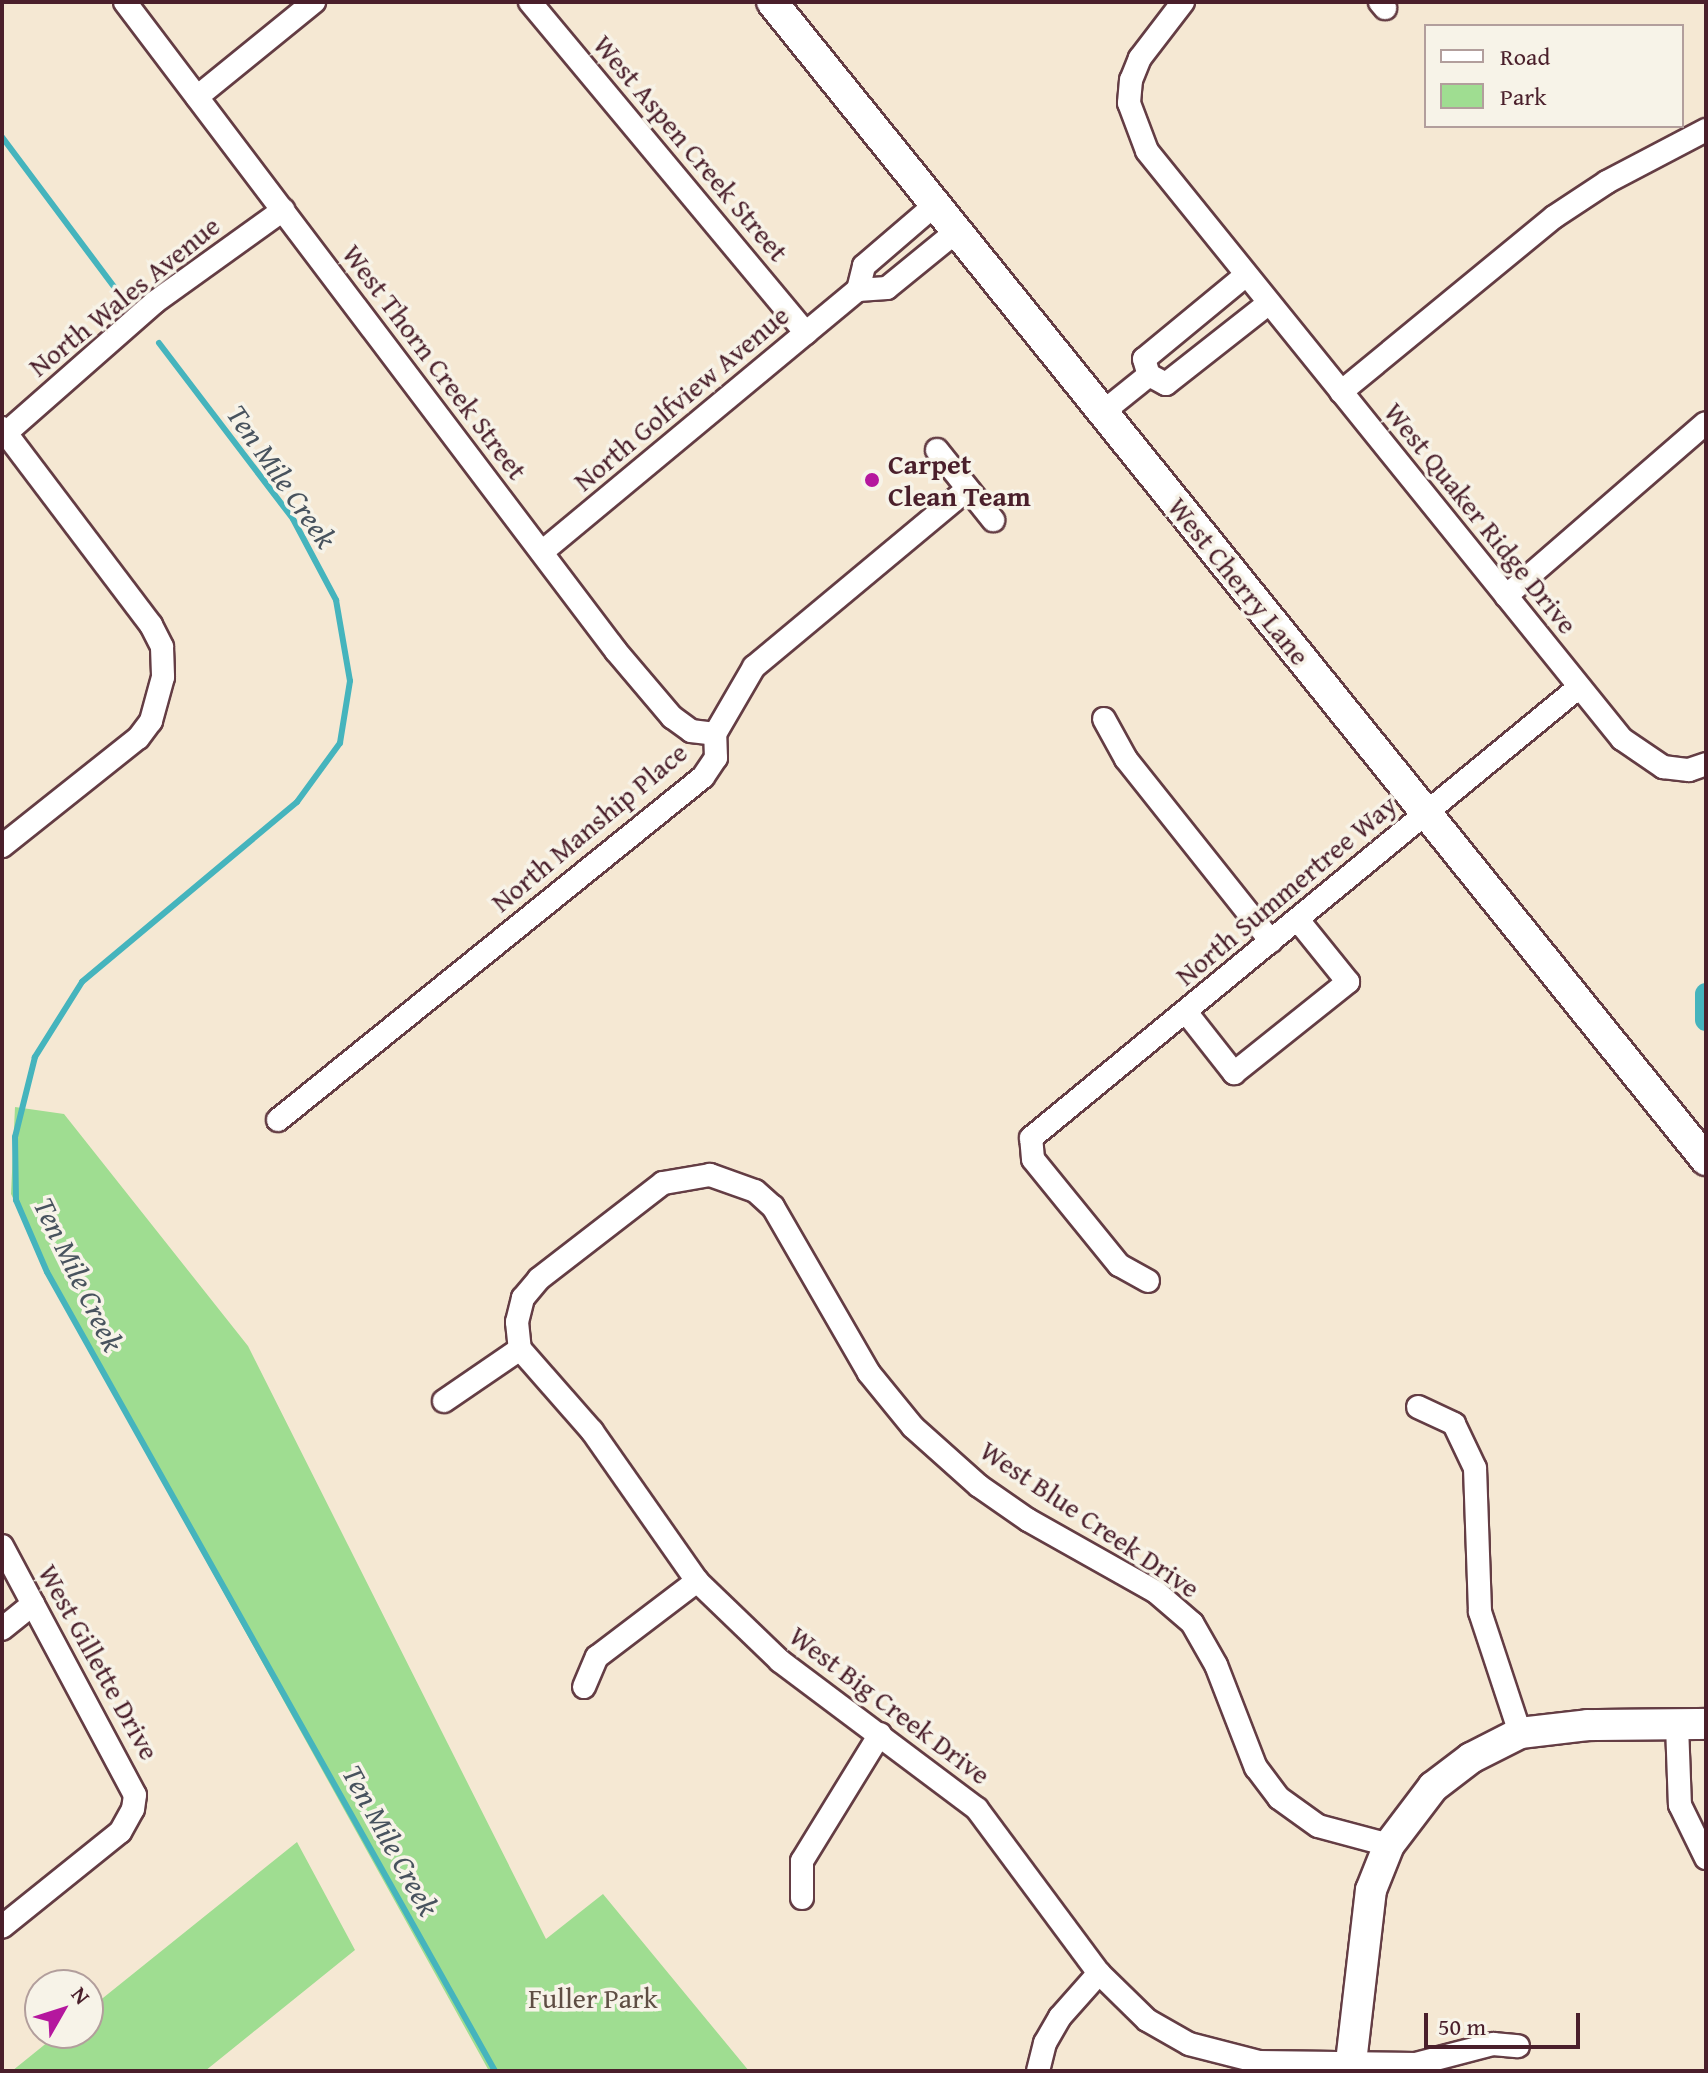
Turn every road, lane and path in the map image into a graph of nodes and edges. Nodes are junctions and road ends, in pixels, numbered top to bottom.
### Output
1 (125, 2) edge
2 (314, 2) edge
3 (530, 2) edge
4 (772, 2) edge
5 (1183, 2) edge
6 (197, 97) junction
7 (1706, 130) edge
8 (936, 204) junction
9 (283, 210) junction
10 (957, 231) junction
11 (1246, 275) junction
12 (858, 290) junction
13 (1269, 303) junction
14 (806, 333) junction
15 (1149, 375) junction
16 (1341, 392) junction
17 (1103, 412) junction
18 (1706, 423) edge
19 (4, 431) edge
20 (937, 450) dead end
21 (968, 489) junction
22 (993, 520) dead end
23 (542, 552) junction
24 (1506, 596) junction
25 (1579, 687) junction
26 (1104, 719) dead end
27 (715, 734) junction
28 (1697, 767) edge
29 (1427, 812) junction
30 (3, 842) edge
31 (1298, 920) junction
32 (1271, 941) junction
33 (1186, 1012) junction
34 (278, 1120) dead end
35 (1706, 1160) edge
36 (1148, 1281) dead end
37 (520, 1349) junction
38 (444, 1401) dead end
39 (1418, 1407) dead end
40 (2, 1546) edge
41 (697, 1581) junction
42 (33, 1604) junction
43 (2, 1629) edge
44 (584, 1687) dead end
45 (1692, 1725) edge
46 (1520, 1733) junction
47 (880, 1734) junction
48 (1389, 1845) junction
49 (1706, 1858) edge
50 (802, 1898) dead end
51 (2, 1927) edge
52 (1099, 1973) junction
53 (1518, 2046) dead end
54 (1351, 2068) edge
55 (1038, 2071) edge

1 - 6 street, West Thorn Creek Street
2 - 6 street
3 - 14 street, West Aspen Creek Street
4 - 8 main road, West Cherry Lane
5 - 11 street, West Quaker Ridge Drive
6 - 9 street, West Thorn Creek Street
7 - 16 street
8 - 10 main road, West Cherry Lane
8 - 12 street, North Golfview Avenue
9 - 19 street, North Wales Avenue
9 - 23 street, West Thorn Creek Street
10 - 12 street, North Golfview Avenue
10 - 17 main road, West Cherry Lane
11 - 13 street, West Quaker Ridge Drive
11 - 15 street
12 - 14 street, North Golfview Avenue
13 - 15 street
13 - 16 street, West Quaker Ridge Drive
14 - 23 street, North Golfview Avenue
15 - 17 street
16 - 24 street, West Quaker Ridge Drive
17 - 29 main road, West Cherry Lane
18 - 24 street
19 - 30 street
20 - 21 street
21 - 22 street
21 - 27 street, North Manship Place
23 - 27 street, West Thorn Creek Street
24 - 25 street, West Quaker Ridge Drive
25 - 28 street, West Quaker Ridge Drive
25 - 29 street, North Summertree Way
26 - 32 street
27 - 34 street, North Manship Place
29 - 31 street, North Summertree Way
29 - 35 main road, West Cherry Lane
31 - 32 street, North Summertree Way
31 - 33 street
32 - 33 street, North Summertree Way
33 - 36 street, North Summertree Way
37 - 38 street
37 - 41 street, West Big Creek Drive
37 - 48 street, West Blue Creek Drive
39 - 46 street
40 - 42 street, West Gillette Drive
41 - 44 street
41 - 47 street, West Big Creek Drive
42 - 43 street
42 - 51 street, West Gillette Drive
45 - 46 main road
45 - 49 street
46 - 48 main road
47 - 50 street
47 - 52 street, West Big Creek Drive
48 - 54 main road
52 - 54 street, West Big Creek Drive
52 - 55 street
53 - 54 street, West Big Creek Drive

